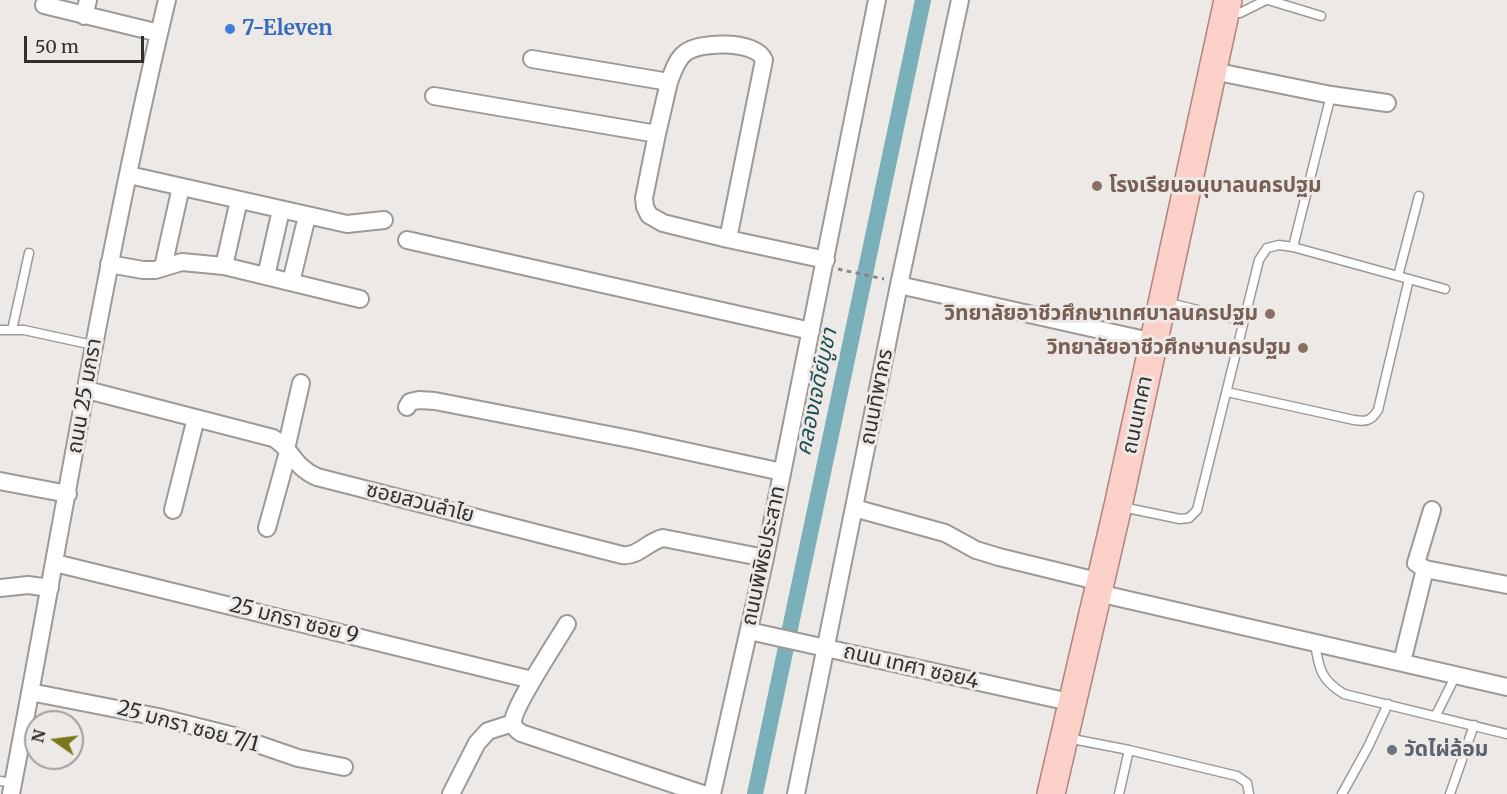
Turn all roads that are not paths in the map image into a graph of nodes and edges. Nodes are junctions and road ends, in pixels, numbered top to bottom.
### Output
1 (167, 0) edge
2 (877, 0) edge
3 (960, 0) edge
4 (1267, 0) edge
5 (1227, 5) edge
6 (44, 6) dead end
7 (86, 8) edge
8 (1322, 16) dead end
9 (159, 33) junction
10 (532, 59) dead end
11 (1213, 71) junction
12 (669, 82) junction
13 (1331, 95) junction
14 (434, 96) dead end
15 (1387, 103) dead end
16 (657, 134) junction
17 (129, 175) junction
18 (181, 187) junction
19 (1419, 196) dead end
20 (239, 200) junction
21 (281, 210) junction
22 (307, 216) junction
23 (384, 220) dead end
24 (728, 239) junction
25 (407, 240) dead end
26 (1293, 248) junction
27 (29, 253) dead end
28 (826, 260) junction
29 (110, 264) junction
30 (224, 266) junction
31 (163, 267) junction
32 (266, 276) junction
33 (1398, 276) junction
34 (1409, 279) junction
35 (291, 282) junction
36 (899, 285) junction
37 (1445, 289) dead end
38 (360, 299) dead end
39 (1162, 302) junction
40 (1244, 321) junction
41 (0, 330) edge
42 (12, 330) junction
43 (811, 331) junction
44 (1154, 342) junction
45 (93, 345) junction
46 (301, 383) dead end
47 (87, 390) junction
48 (1227, 392) junction
49 (407, 407) dead end
50 (196, 418) junction
51 (287, 450) junction
52 (782, 472) junction
53 (0, 481) edge
54 (68, 494) junction
55 (1118, 506) junction
56 (854, 508) junction
57 (173, 510) dead end
58 (1432, 510) dead end
59 (267, 528) dead end
60 (765, 558) junction
61 (55, 562) junction
62 (1425, 569) junction
63 (1507, 585) edge
64 (1099, 587) junction
65 (0, 588) edge
66 (50, 588) junction
67 (567, 624) dead end
68 (755, 632) junction
69 (1315, 644) junction
70 (818, 646) junction
71 (1402, 662) junction
72 (1456, 675) junction
73 (532, 680) junction
74 (1507, 687) edge
75 (30, 692) junction
76 (1074, 703) junction
77 (1388, 704) junction
78 (1436, 715) junction
79 (513, 723) junction
80 (1474, 725) junction
81 (1507, 734) edge
82 (1064, 738) junction
83 (1130, 750) junction
84 (344, 767) dead end
85 (11, 789) edge
86 (451, 794) edge
87 (703, 794) edge
88 (712, 794) edge
89 (796, 794) edge
90 (1051, 794) edge
91 (1119, 794) edge
92 (1249, 794) edge
93 (1342, 794) edge
94 (1449, 794) edge

1 - 9 street, ถนน 25 มกรา
2 - 28 street, ถนนพิพิธประสาท
3 - 36 street, ถนนทิพากร
4 - 5 lane
4 - 8 lane
5 - 11 main road, ถนนเทศา
6 - 7 street
7 - 9 street
9 - 17 street, ถนน 25 มกรา
10 - 12 street
11 - 13 street
11 - 39 main road, ถนนเทศา
12 - 16 street
12 - 24 street
13 - 15 street
13 - 26 lane
14 - 16 street
16 - 24 street
17 - 18 street
17 - 29 street, ถนน 25 มกรา
18 - 20 street
18 - 31 street
19 - 33 lane
20 - 21 street
20 - 30 street
21 - 22 street
21 - 32 street
22 - 23 street
22 - 35 street
24 - 28 street
25 - 43 street
26 - 33 lane
26 - 40 lane
27 - 42 lane
28 - 43 street, ถนนพิพิธประสาท
29 - 31 street
29 - 45 street, ถนน 25 มกรา
30 - 31 street
30 - 32 street
32 - 35 street
33 - 34 lane
34 - 37 lane
34 - 48 lane
35 - 38 street
36 - 44 street
36 - 56 street, ถนนทิพากร
39 - 40 lane
39 - 44 main road, ถนนเทศา
40 - 48 lane
41 - 42 lane
42 - 45 lane
43 - 52 street, ถนนพิพิธประสาท
44 - 55 main road, ถนนเทศา
45 - 47 street, ถนน 25 มกรา
46 - 51 street
47 - 50 street, ซอยสวนลำไย
47 - 54 street, ถนน 25 มกรา
48 - 55 lane
49 - 52 street
50 - 51 street, ซอยสวนลำไย
50 - 57 street
51 - 59 street
51 - 60 street, ซอยสวนลำไย
52 - 60 street, ถนนพิพิธประสาท
53 - 54 street
54 - 61 street, ถนน 25 มกรา
55 - 64 main road, ถนนเทศา
56 - 64 street
56 - 70 street, ถนนทิพากร
58 - 62 street
60 - 68 street, ถนนพิพิธประสาท
61 - 66 street, ถนน 25 มกรา
61 - 73 street, 25 มกรา ซอย 9
62 - 63 street
62 - 71 street
64 - 69 street
64 - 76 main road, ถนนเทศา
65 - 66 street
66 - 75 street, ถนน 25 มกรา
67 - 73 street
68 - 70 street, ถนน เทศา ซอย4
68 - 88 street, ถนนพิพิธประสาท
69 - 71 street
69 - 77 lane
70 - 76 street, ถนน เทศา ซอย4
70 - 89 street, ถนนทิพากร
71 - 72 street
72 - 74 street
72 - 78 lane
73 - 79 street
75 - 84 street, 25 มกรา ซอย 7/1
75 - 85 street, ถนน 25 มกรา
76 - 82 main road, ถนนเทศา
77 - 78 lane
77 - 93 lane
78 - 80 lane
79 - 86 street
79 - 87 street
80 - 81 lane
80 - 94 lane
82 - 83 lane
82 - 90 main road, ถนนเทศา
83 - 91 lane
83 - 92 lane

